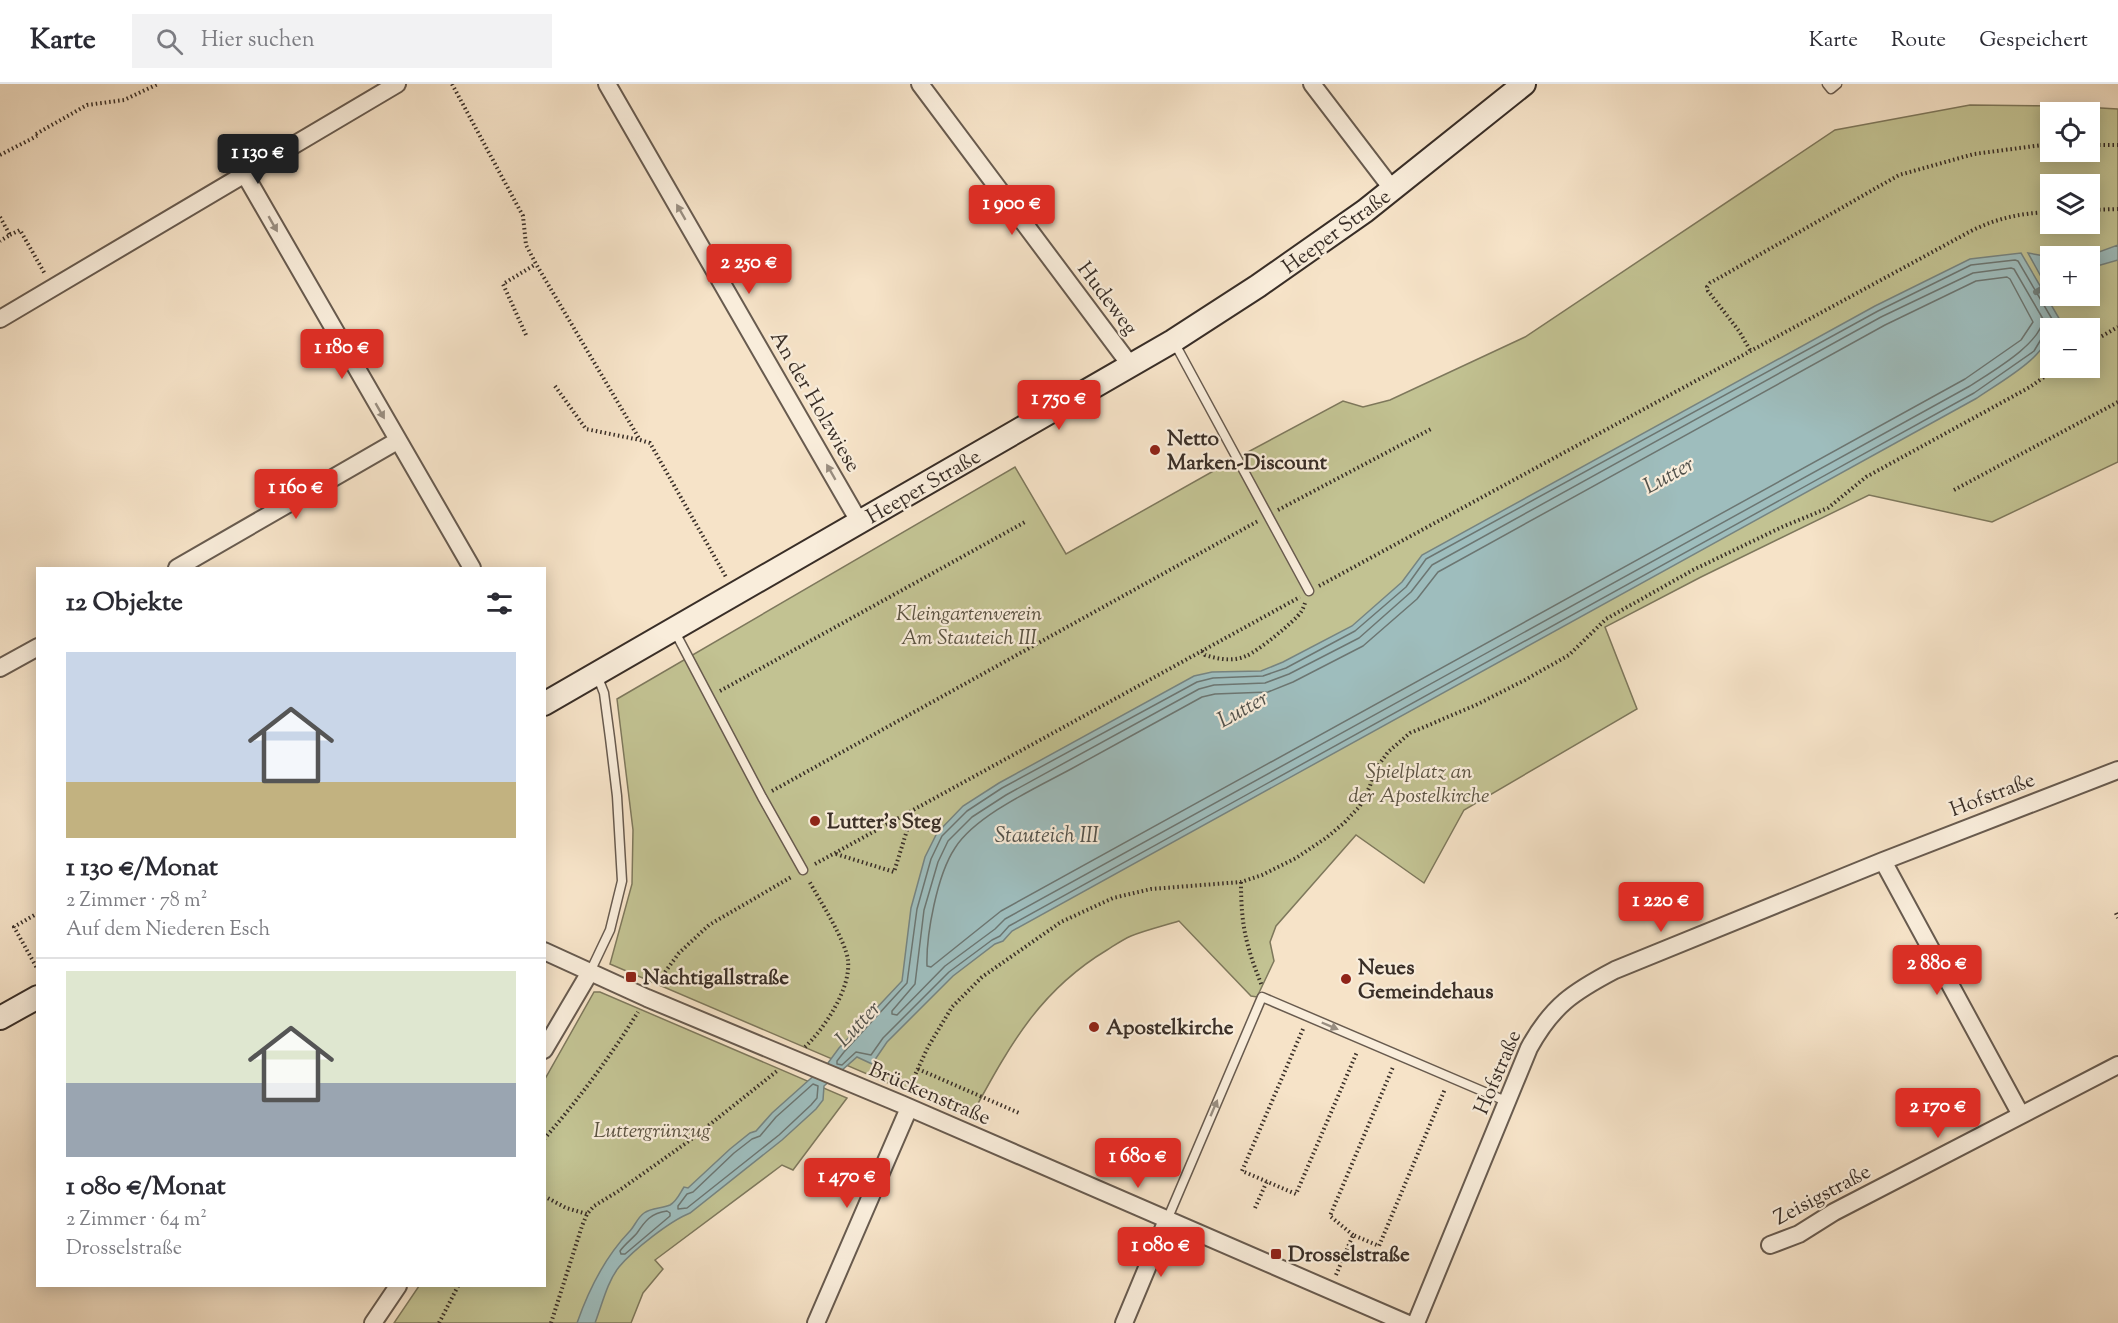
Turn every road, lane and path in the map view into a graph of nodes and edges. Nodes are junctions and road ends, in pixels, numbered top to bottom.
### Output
1 (158, 84) edge
2 (397, 84) edge
3 (452, 84) edge
4 (607, 84) edge
5 (920, 84) edge
6 (1312, 84) edge
7 (1524, 84) edge
8 (1827, 84) edge
9 (1837, 84) edge
10 (2040, 145) edge
11 (2100, 145) edge
12 (2118, 145) edge
13 (0, 155) edge
14 (244, 173) junction
15 (1393, 190) junction
16 (2118, 209) edge
17 (2100, 210) edge
18 (2040, 213) edge
19 (0, 217) edge
20 (10, 235) junction
21 (0, 241) edge
22 (536, 264) junction
23 (52, 288) junction
24 (0, 319) edge
25 (2118, 327) edge
26 (526, 335) dead end
27 (2100, 337) edge
28 (1173, 341) junction
29 (1750, 350) junction
30 (1131, 366) junction
31 (2043, 378) edge
32 (555, 386) dead end
33 (2118, 402) edge
34 (1431, 429) dead end
35 (640, 440) junction
36 (398, 441) junction
37 (1954, 490) dead end
38 (1268, 516) junction
39 (1025, 522) dead end
40 (860, 523) junction
41 (179, 567) edge
42 (471, 567) edge
43 (1309, 591) junction
44 (735, 594) junction
45 (674, 629) junction
46 (36, 648) edge
47 (1202, 651) junction
48 (0, 668) edge
49 (596, 674) junction
50 (709, 697) junction
51 (546, 700) edge
52 (2118, 770) edge
53 (762, 797) junction
54 (913, 811) junction
55 (835, 853) junction
56 (1883, 861) junction
57 (803, 870) junction
58 (1241, 882) junction
59 (36, 914) edge
60 (546, 952) edge
61 (36, 966) edge
62 (590, 972) junction
63 (1264, 991) dead end
64 (36, 998) edge
65 (647, 998) junction
66 (1308, 1017) junction
67 (0, 1018) edge
68 (1362, 1040) junction
69 (546, 1047) edge
70 (1398, 1055) junction
71 (799, 1061) junction
72 (2118, 1065) edge
73 (918, 1069) junction
74 (1450, 1077) junction
75 (1508, 1102) junction
76 (905, 1106) junction
77 (1019, 1113) dead end
78 (2021, 1114) junction
79 (546, 1137) edge
80 (1267, 1181) junction
81 (546, 1197) edge
82 (1256, 1208) dead end
83 (586, 1214) junction
84 (1167, 1220) junction
85 (1353, 1235) junction
86 (1770, 1245) dead end
87 (397, 1287) edge
88 (457, 1287) edge
89 (1330, 1290) junction
90 (373, 1323) edge
91 (439, 1323) edge
92 (551, 1323) edge
93 (816, 1323) edge
94 (1124, 1323) edge
95 (1406, 1323) edge
96 (1416, 1323) edge

1 - 13 path
2 - 14 street
3 - 22 path
40 -> 4 street, An der Holzwiese
5 - 30 street, Hudeweg
6 - 15 street
7 - 15 main road, Heeper Straße
8 - 9 lane
10 - 29 path
11 - 12 path
14 - 23 street
14 -> 36 street
15 - 28 main road, Heeper Straße
16 - 17 path
18 - 29 path
19 - 20 path
20 - 21 path
20 - 23 path
22 - 26 path
22 - 35 path
23 - 24 street
25 - 27 path
28 - 30 main road, Heeper Straße
28 - 38 lane
29 - 43 path
30 - 40 main road, Heeper Straße
31 - 58 path
32 - 35 path
33 - 37 path
34 - 38 path
35 - 44 path
36 - 41 street
36 - 42 street
38 - 43 lane
38 - 53 path
39 - 50 path
40 - 44 main road, Heeper Straße
43 - 47 path
43 - 47 path
44 - 45 main road, Heeper Straße
45 - 49 main road, Heeper Straße
45 - 50 lane
46 - 48 street
47 - 54 path
49 - 51 main road, Heeper Straße
49 - 62 lane
50 - 53 lane
52 - 56 street, Hofstraße
53 - 57 lane
54 - 55 path
54 - 55 path
55 - 57 path
56 - 75 street, Hofstraße
56 - 78 street
57 - 65 path
57 - 71 path
58 - 63 path
58 - 73 path
59 - 61 path
60 - 62 street, Brückenstraße
62 - 65 street, Brückenstraße
62 - 69 street
64 - 67 main road
65 - 71 street, Brückenstraße
65 - 79 path
66 -> 68 lane
66 - 80 path
84 -> 66 lane
68 - 70 lane
68 - 80 path
70 - 74 lane
70 - 85 path
71 - 76 street, Brückenstraße
71 - 83 path
72 - 78 street, Zeisigstraße
73 - 76 path
73 - 77 path
74 - 75 lane
74 - 85 path
75 - 96 street, Hofstraße
76 - 84 street, Brückenstraße
76 - 93 street
78 - 86 street, Zeisigstraße
80 - 82 path
81 - 83 path
83 - 92 path
84 - 89 street, Brückenstraße
84 - 94 street
85 - 89 path
87 - 90 street
88 - 91 path
89 - 95 street, Brückenstraße

